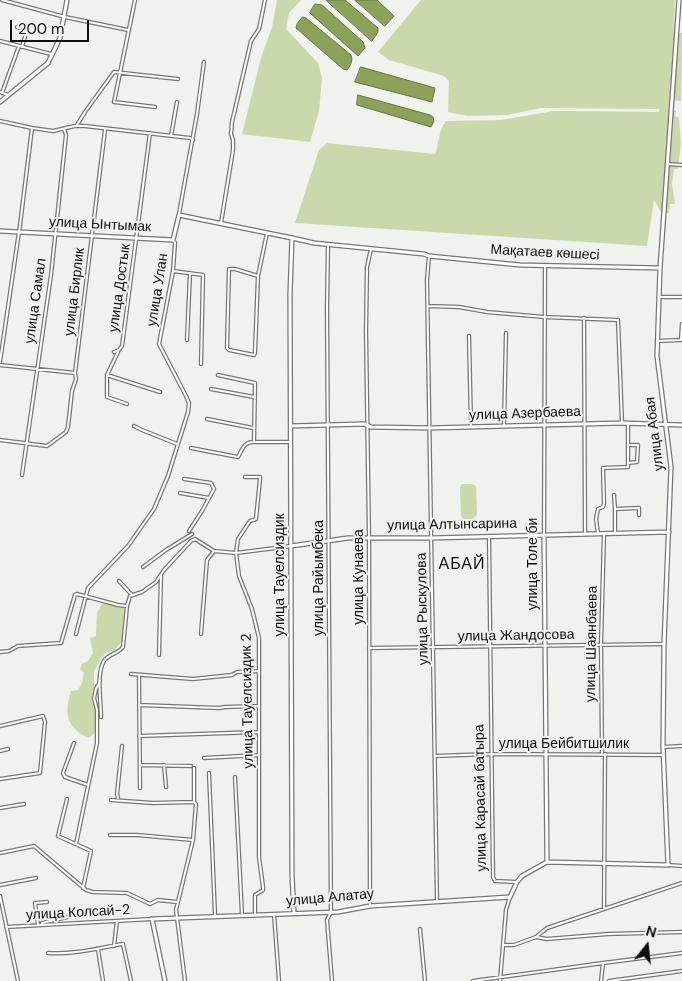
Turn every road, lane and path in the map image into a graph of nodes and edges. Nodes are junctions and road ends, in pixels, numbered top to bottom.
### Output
1 (2, 0) edge
2 (67, 0) edge
3 (134, 0) edge
4 (264, 0) edge
5 (680, 0) edge
6 (65, 17) junction
7 (17, 27) dead end
8 (128, 30) junction
9 (0, 41) edge
10 (19, 46) junction
11 (22, 47) junction
12 (53, 55) junction
13 (204, 62) dead end
14 (120, 72) junction
15 (178, 79) dead end
16 (1, 92) edge
17 (8, 94) junction
18 (0, 102) edge
19 (177, 102) dead end
20 (155, 107) dead end
21 (0, 121) edge
22 (76, 126) junction
23 (32, 128) junction
24 (64, 129) junction
25 (105, 130) junction
26 (150, 134) junction
27 (170, 136) junction
28 (192, 140) junction
29 (668, 164) junction
30 (682, 164) edge
31 (179, 215) junction
32 (220, 223) junction
33 (0, 231) edge
34 (18, 232) junction
35 (267, 233) junction
36 (55, 234) junction
37 (92, 236) junction
38 (136, 238) junction
39 (292, 238) junction
40 (173, 240) junction
41 (328, 244) junction
42 (371, 249) junction
43 (429, 256) junction
44 (545, 265) junction
45 (660, 268) junction
46 (173, 271) junction
47 (190, 273) junction
48 (258, 276) junction
49 (659, 297) junction
50 (682, 297) edge
51 (428, 306) junction
52 (544, 317) junction
53 (584, 318) junction
54 (682, 324) edge
55 (506, 333) dead end
56 (469, 336) dead end
57 (187, 340) dead end
58 (658, 341) junction
59 (119, 350) junction
60 (114, 352) dead end
61 (0, 363) edge
62 (201, 364) dead end
63 (36, 369) junction
64 (75, 373) junction
65 (106, 375) junction
66 (218, 375) dead end
67 (211, 388) dead end
68 (160, 392) dead end
69 (254, 397) junction
70 (127, 404) dead end
71 (207, 419) dead end
72 (622, 423) junction
73 (628, 423) junction
74 (544, 424) junction
75 (584, 424) junction
76 (666, 424) junction
77 (682, 425) edge
78 (134, 426) dead end
79 (291, 426) junction
80 (328, 426) junction
81 (368, 426) junction
82 (504, 426) junction
83 (471, 427) junction
84 (254, 428) junction
85 (430, 428) junction
86 (0, 440) edge
87 (254, 442) junction
88 (292, 442) junction
89 (25, 444) junction
90 (178, 444) junction
91 (628, 445) junction
92 (191, 448) dead end
93 (628, 463) junction
94 (22, 475) dead end
95 (245, 476) dead end
96 (184, 479) dead end
97 (180, 492) dead end
98 (614, 495) dead end
99 (209, 498) junction
100 (615, 509) junction
101 (639, 515) dead end
102 (189, 531) dead end
103 (669, 532) junction
104 (598, 533) junction
105 (604, 533) junction
106 (615, 533) junction
107 (192, 534) dead end
108 (544, 534) junction
109 (585, 534) junction
110 (489, 536) junction
111 (369, 537) junction
112 (432, 538) junction
113 (328, 540) junction
114 (291, 546) junction
115 (214, 551) junction
116 (236, 553) junction
117 (144, 567) dead end
118 (161, 575) junction
119 (120, 581) dead end
120 (132, 595) junction
121 (86, 596) junction
122 (127, 606) junction
123 (76, 634) dead end
124 (201, 634) dead end
125 (601, 644) junction
126 (664, 644) junction
127 (545, 645) junction
128 (434, 647) junction
129 (490, 647) junction
130 (368, 648) junction
131 (0, 652) edge
132 (159, 655) dead end
133 (259, 671) junction
134 (131, 674) dead end
135 (139, 674) junction
136 (100, 681) junction
137 (139, 705) junction
138 (259, 706) junction
139 (101, 718) dead end
140 (0, 726) edge
141 (259, 732) junction
142 (139, 736) junction
143 (74, 743) dead end
144 (122, 746) dead end
145 (682, 746) edge
146 (663, 747) junction
147 (8, 750) dead end
148 (0, 751) edge
149 (491, 754) junction
150 (545, 754) junction
151 (604, 754) junction
152 (664, 754) junction
153 (259, 755) junction
154 (435, 756) junction
155 (204, 758) dead end
156 (140, 765) junction
157 (164, 765) junction
158 (209, 773) dead end
159 (235, 777) dead end
160 (0, 780) edge
161 (88, 785) junction
162 (166, 787) dead end
163 (140, 788) dead end
164 (67, 799) dead end
165 (118, 799) junction
166 (111, 800) dead end
167 (194, 802) junction
168 (24, 804) dead end
169 (0, 808) edge
170 (110, 835) dead end
171 (193, 840) junction
172 (76, 844) junction
173 (0, 853) edge
174 (547, 862) junction
175 (604, 863) junction
176 (668, 865) junction
177 (682, 866) edge
178 (36, 878) dead end
179 (517, 882) junction
180 (682, 883) edge
181 (0, 885) edge
182 (83, 888) junction
183 (0, 896) edge
184 (510, 897) junction
185 (437, 901) junction
186 (47, 902) dead end
187 (178, 902) junction
188 (370, 906) junction
189 (604, 909) junction
190 (331, 912) junction
191 (294, 913) junction
192 (274, 914) junction
193 (0, 915) edge
194 (4, 915) junction
195 (215, 915) junction
196 (242, 915) junction
197 (255, 915) junction
198 (67, 917) dead end
199 (177, 918) junction
200 (152, 919) junction
201 (117, 920) junction
202 (37, 925) junction
203 (6, 927) junction
204 (420, 930) dead end
205 (682, 932) edge
206 (536, 937) junction
207 (503, 945) junction
208 (114, 946) junction
209 (98, 949) junction
210 (48, 953) dead end
211 (682, 953) edge
212 (603, 963) junction
213 (682, 971) edge
214 (500, 976) junction
215 (18, 981) edge
216 (103, 981) edge
217 (131, 981) edge
218 (165, 981) edge
219 (185, 981) edge
220 (279, 981) edge
221 (332, 981) edge
222 (425, 981) edge
223 (473, 981) edge
224 (500, 981) edge
225 (601, 981) edge
226 (609, 981) edge

1 - 6 street
2 - 6 street
3 - 8 street
4 - 32 street
5 - 29 street, улица Абая
6 - 8 street
6 - 12 street
7 - 11 street
8 - 14 street
9 - 10 street
10 - 11 street
10 - 16 street
11 - 12 street
12 - 17 street
13 - 28 street
14 - 15 street
14 - 20 street
14 - 22 street
16 - 17 street
17 - 18 street
19 - 27 street
21 - 23 street
22 - 24 street
22 - 25 street
23 - 24 street
23 - 34 street
24 - 36 street, улица Самал
25 - 26 street
25 - 37 street, улица Бирлик
26 - 27 street
26 - 38 street, улица Достык
27 - 28 street
28 - 31 street
29 - 30 street
29 - 45 street, улица Абая
31 - 32 street, Мақатаев көшесі
31 - 40 street
32 - 35 street, Мақатаев көшесі
33 - 34 street, улица Ынтымак
34 - 36 street, улица Ынтымак
34 - 61 street
35 - 39 street, Мақатаев көшесі
35 - 48 street
36 - 37 street, улица Ынтымак
36 - 63 street, улица Самал
37 - 38 street, улица Ынтымак
37 - 64 street, улица Бирлик
38 - 40 street, улица Ынтымак
38 - 59 street, улица Достык
39 - 41 street, Мақатаев көшесі
39 - 79 street, улица Тауелсиздик
40 - 46 street, улица Улан
41 - 42 street, Мақатаев көшесі
41 - 80 street, улица Райымбека
42 - 43 street, Мақатаев көшесі
42 - 81 street, улица Кунаева
43 - 44 street, Мақатаев көшесі
43 - 51 street, улица Рыскулова
44 - 45 street, Мақатаев көшесі
44 - 52 street, улица Толе би
45 - 49 street, улица Абая
46 - 47 street
46 - 90 street, улица Улан
47 - 57 street
47 - 62 street
48 - 48 street
49 - 50 street
49 - 58 street, улица Абая
51 - 52 street
51 - 85 street, улица Рыскулова
52 - 53 street
52 - 74 street, улица Толе би
53 - 72 street
53 - 75 street
54 - 58 street
55 - 82 street
56 - 83 street
58 - 76 street, улица Абая
59 - 60 street, улица Достык
59 - 65 street
61 - 63 street
63 - 64 street
63 - 89 street, улица Самал
64 - 89 street, улица Бирлик
65 - 68 street
65 - 70 street
66 - 69 street
67 - 69 street
69 - 84 street
71 - 84 street
72 - 73 street, улица Азербаева
72 - 75 street, улица Азербаева
73 - 76 street, улица Азербаева
73 - 91 street
74 - 75 street, улица Азербаева
74 - 82 street, улица Азербаева
74 - 108 street, улица Толе би
75 - 109 street
76 - 77 street, улица Азербаева
76 - 103 street, улица Абая
78 - 90 street
79 - 80 street, улица Азербаева
79 - 88 street, улица Тауелсиздик
80 - 81 street, улица Азербаева
80 - 113 street, улица Райымбека
81 - 85 street, улица Азербаева
81 - 111 street, улица Кунаева
82 - 83 street, улица Азербаева
83 - 85 street, улица Азербаева
84 - 87 street
85 - 112 street, улица Рыскулова
86 - 89 street
87 - 88 street
87 - 92 street
88 - 114 street, улица Тауелсиздик
89 - 94 street, улица Самал
90 - 121 street
91 - 93 street
91 - 93 street
93 - 104 street
95 - 116 street, улица Тауелсиздик 2
96 - 99 street
97 - 99 street
98 - 100 street
99 - 102 street
100 - 101 street
100 - 106 street
103 - 106 street, улица Алтынсарина
103 - 126 street, улица Абая
104 - 105 street, улица Алтынсарина
104 - 109 street, улица Алтынсарина
105 - 106 street, улица Алтынсарина
105 - 125 street, улица Шаянбаева
107 - 117 street
108 - 109 street, улица Алтынсарина
108 - 110 street, улица Алтынсарина
108 - 127 street, улица Толе би
110 - 112 street, улица Алтынсарина
110 - 129 street, улица Карасай батыра
111 - 112 street, улица Алтынсарина
111 - 113 street, улица Алтынсарина
111 - 130 street, улица Кунаева
112 - 128 street, улица Рыскулова
113 - 114 street, улица Алтынсарина
113 - 190 street, улица Райымбека
114 - 116 street, улица Алтынсарина
114 - 191 street, улица Тауелсиздик
115 - 116 street, улица Алтынсарина
115 - 118 street
115 - 124 street
116 - 133 street, улица Тауелсиздик 2
118 - 120 street
118 - 132 street
119 - 120 street
120 - 122 street
121 - 122 street
121 - 123 street
121 - 131 street
122 - 136 street
125 - 126 street, улица Жандосова
125 - 127 street, улица Жандосова
125 - 151 street, улица Шаянбаева
126 - 146 street, улица Абая
127 - 129 street, улица Жандосова
127 - 150 street, улица Толе би
128 - 129 street, улица Жандосова
128 - 130 street, улица Жандосова
128 - 154 street, улица Рыскулова
129 - 149 street, улица Карасай батыра
130 - 188 street, улица Кунаева
133 - 135 street
133 - 138 street, улица Тауелсиздик 2
134 - 135 street
135 - 137 street
136 - 139 street
136 - 161 street
137 - 138 street
137 - 142 street
138 - 141 street, улица Тауелсиздик 2
140 - 160 street
141 - 142 street
141 - 153 street, улица Тауелсиздик 2
142 - 156 street
143 - 161 street
144 - 165 street
145 - 146 street
146 - 152 street, улица Абая
147 - 148 street
149 - 150 street, улица Бейбитшилик
149 - 154 street, улица Бейбитшилик
149 - 179 street, улица Карасай батыра
150 - 151 street, улица Бейбитшилик
150 - 174 street, улица Толе би
151 - 152 street, улица Бейбитшилик
151 - 175 street, улица Шаянбаева
152 - 176 street, улица Абая
153 - 155 street
153 - 197 street, улица Тауелсиздик 2
154 - 185 street, улица Рыскулова
156 - 157 street
156 - 163 street
157 - 162 street
157 - 167 street
158 - 195 street
159 - 196 street
161 - 172 street
164 - 172 street
165 - 166 street
165 - 167 street
167 - 171 street
168 - 169 street
170 - 171 street
171 - 187 street
172 - 182 street
173 - 182 street
174 - 175 street
174 - 179 street
175 - 176 street
175 - 189 street, улица Шаянбаева
176 - 177 street
178 - 181 street
179 - 184 street
180 - 189 street
182 - 187 street
183 - 194 street
184 - 185 street, улица Алатау
184 - 207 street
185 - 188 street, улица Алатау
186 - 202 street
187 - 199 street
188 - 190 street, улица Алатау
189 - 206 street
190 - 191 street, улица Алатау
190 - 221 street, улица Райымбека
191 - 192 street, улица Алатау
192 - 197 street, улица Алатау
192 - 220 street
193 - 194 street
194 - 203 street
195 - 196 street, улица Алатау
195 - 199 street, улица Алатау
196 - 197 street, улица Алатау
198 - 202 street
199 - 200 street, улица Алатау
199 - 219 street
200 - 201 street, улица Колсай-2
200 - 218 street
201 - 202 street, улица Колсай-2
201 - 208 street
202 - 203 street, улица Колсай-2
203 - 215 street
204 - 222 street
205 - 206 street
206 - 207 street
207 - 214 street
208 - 209 street
208 - 217 street
209 - 210 street
209 - 216 street
211 - 212 street
212 - 214 street
212 - 225 street
213 - 226 street
214 - 223 street
214 - 224 street

